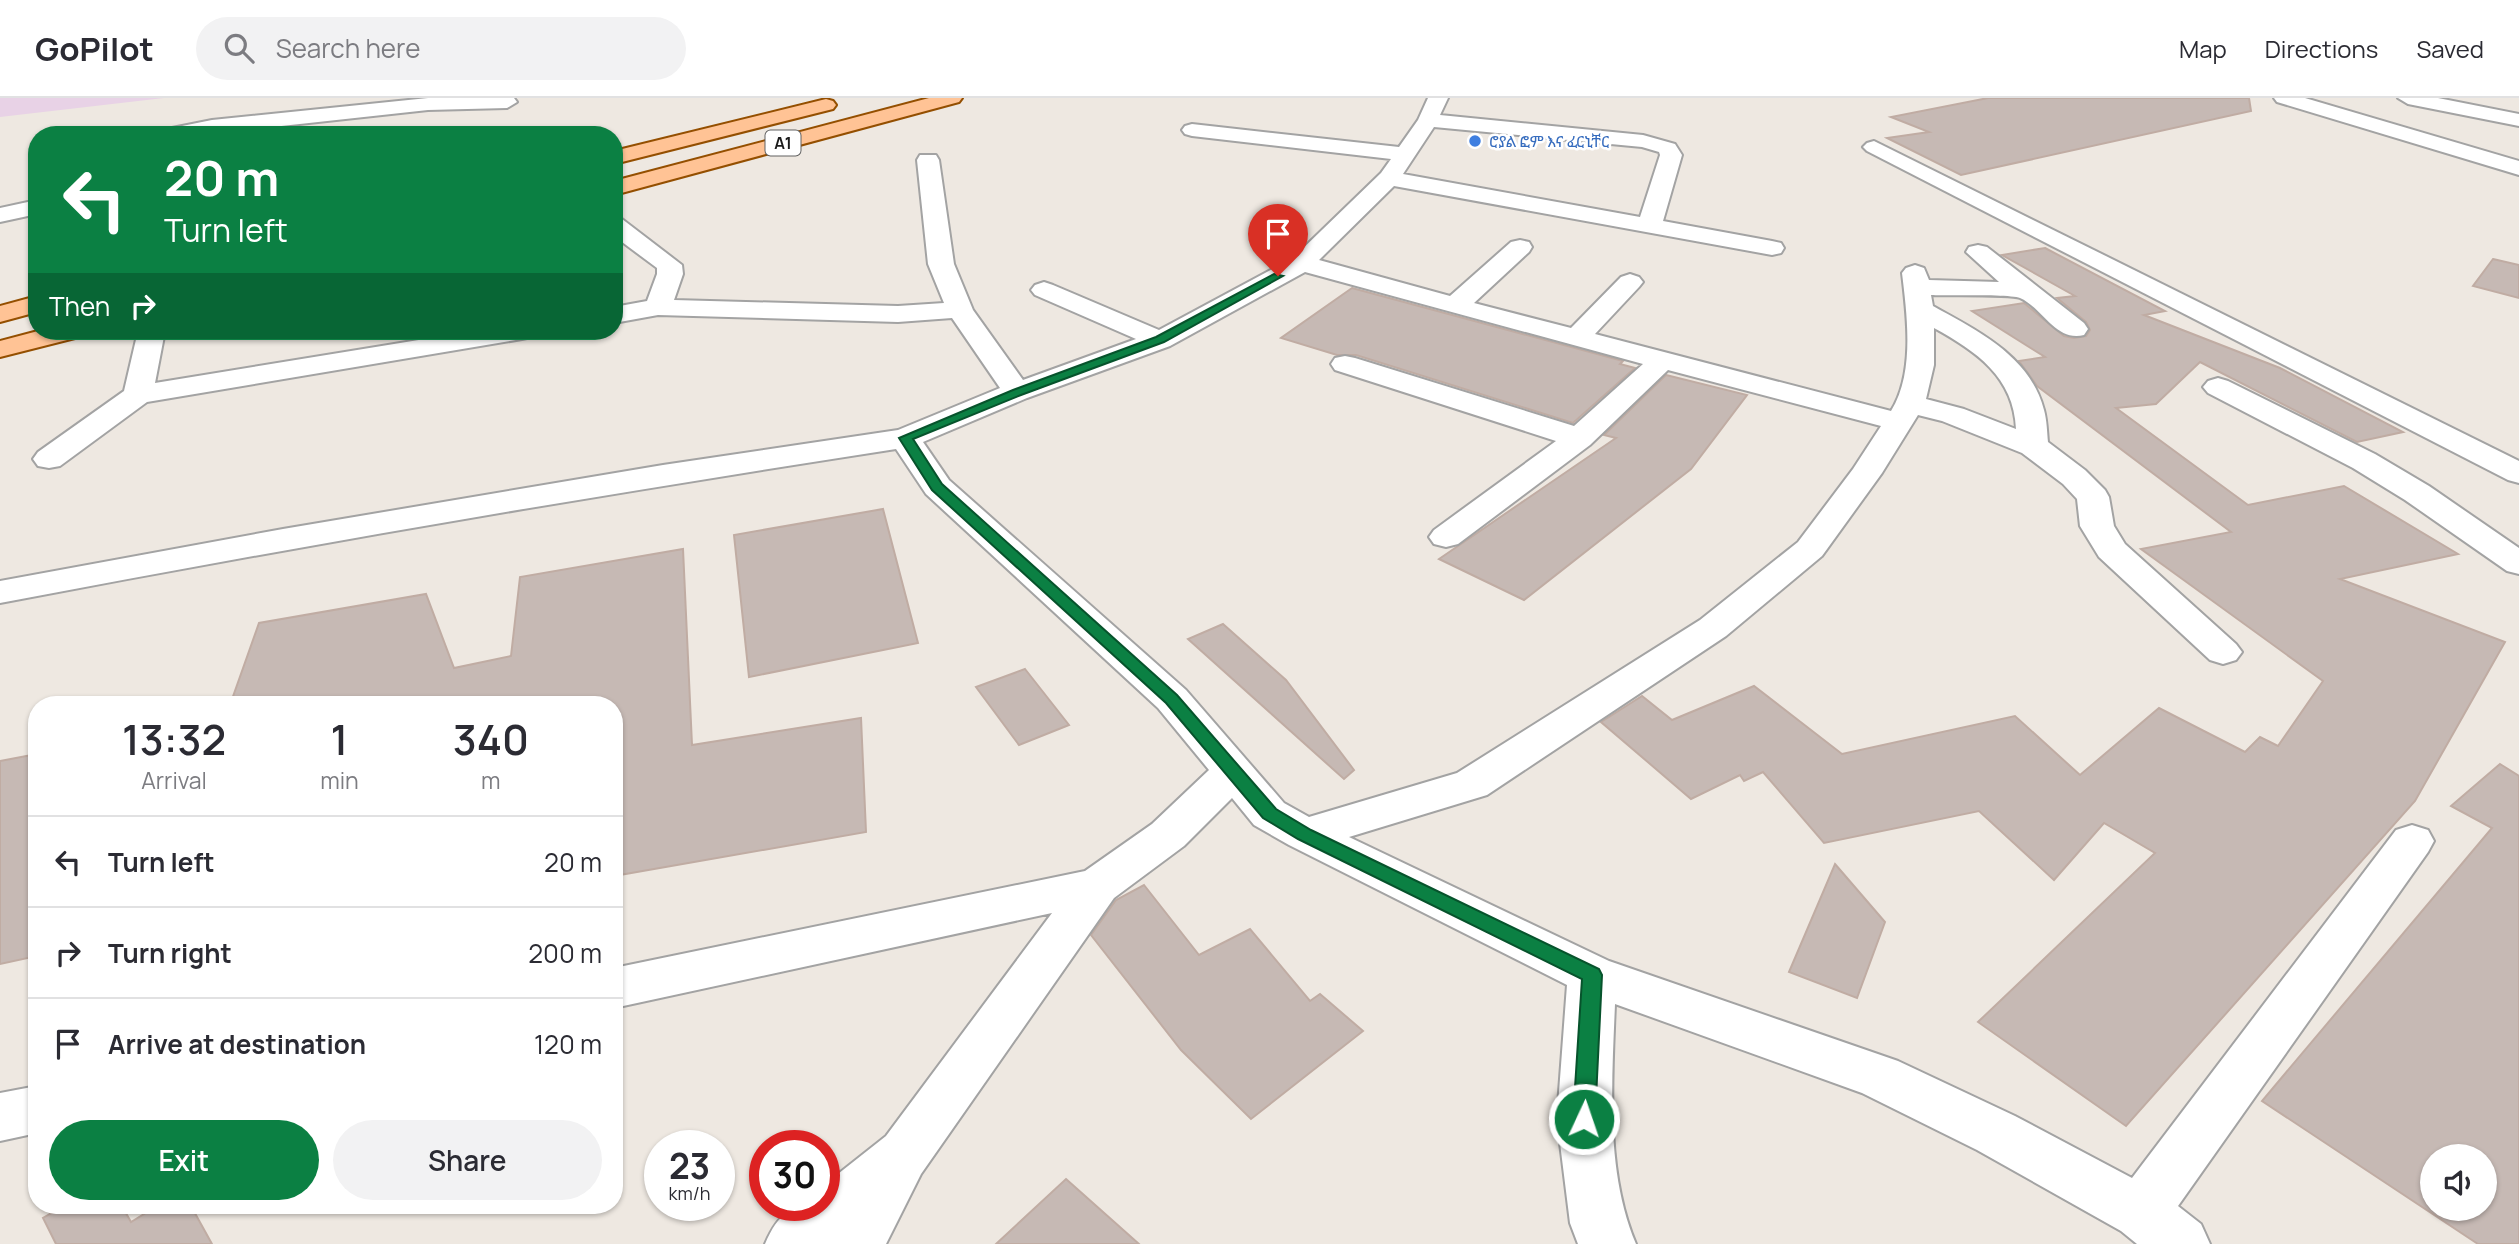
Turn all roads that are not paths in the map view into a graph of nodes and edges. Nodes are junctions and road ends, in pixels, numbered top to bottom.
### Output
1 (852, 98) edge
2 (952, 98) edge
3 (2284, 98) edge
4 (2421, 99) edge
5 (511, 100) edge
6 (1433, 109) edge
7 (2519, 120) edge
8 (212, 126) edge
9 (409, 126) dead end
10 (1192, 130) dead end
11 (1874, 148) dead end
12 (623, 156) edge
13 (928, 160) dead end
14 (2517, 161) edge
15 (1397, 166) junction
16 (623, 186) edge
17 (28, 209) edge
18 (0, 215) edge
19 (1650, 224) junction
20 (623, 231) edge
21 (1520, 247) dead end
22 (1772, 248) dead end
23 (1978, 252) dead end
24 (1302, 263) junction
25 (1630, 282) dead end
26 (1045, 290) dead end
27 (1917, 290) junction
28 (2025, 290) junction
29 (28, 306) edge
30 (1455, 306) junction
31 (658, 307) junction
32 (960, 310) junction
33 (623, 313) edge
34 (0, 314) edge
35 (2074, 329) dead end
36 (1576, 338) junction
37 (34, 340) edge
38 (149, 340) edge
39 (468, 340) edge
40 (1160, 340) junction
41 (0, 349) edge
42 (1663, 360) junction
43 (1345, 364) dead end
44 (2218, 387) dead end
45 (1017, 392) junction
46 (138, 395) junction
47 (1905, 413) junction
48 (905, 438) junction
49 (1579, 439) junction
50 (2032, 446) junction
51 (49, 459) dead end
52 (2513, 466) edge
53 (1446, 537) dead end
54 (2519, 564) edge
55 (0, 592) edge
56 (2223, 652) dead end
57 (1232, 773) junction
58 (1305, 834) junction
59 (2412, 841) dead end
60 (1098, 886) junction
61 (1592, 975) junction
62 (623, 986) edge
63 (28, 1111) edge
64 (0, 1117) edge
65 (905, 1154) junction
66 (2141, 1212) junction
67 (794, 1244) edge
68 (856, 1244) edge
69 (1607, 1244) edge
70 (2181, 1244) edge

1 - 12 main road, A1
2 - 16 main road, A1
3 - 14 street
4 - 7 street
5 - 8 street
5 - 9 street
6 - 15 street
6 - 19 street
10 - 15 street
11 - 52 street
13 - 32 street
15 - 19 street
15 - 24 street
17 - 18 street
19 - 22 street
20 - 31 street
21 - 30 street
23 - 28 street
24 - 30 street
24 - 40 street
25 - 36 street
26 - 40 street
27 - 28 street
27 - 47 street
27 - 50 street
28 - 35 street
29 - 34 main road
30 - 36 street
31 - 32 street
31 - 33 street
32 - 45 street
36 - 42 street
37 - 41 main road
38 - 46 street
39 - 46 street
40 - 45 street
42 - 47 street
42 - 49 street
43 - 49 street
44 - 54 street
45 - 48 street
46 - 51 street
47 - 50 street
47 - 58 street
48 - 55 street
48 - 57 street
49 - 53 street
50 - 56 street
57 - 58 street
57 - 60 street
58 - 61 street
59 - 66 street
60 - 62 street
60 - 65 street
61 - 66 street
61 - 69 street
63 - 64 street
65 - 67 street
65 - 68 street
66 - 70 street

